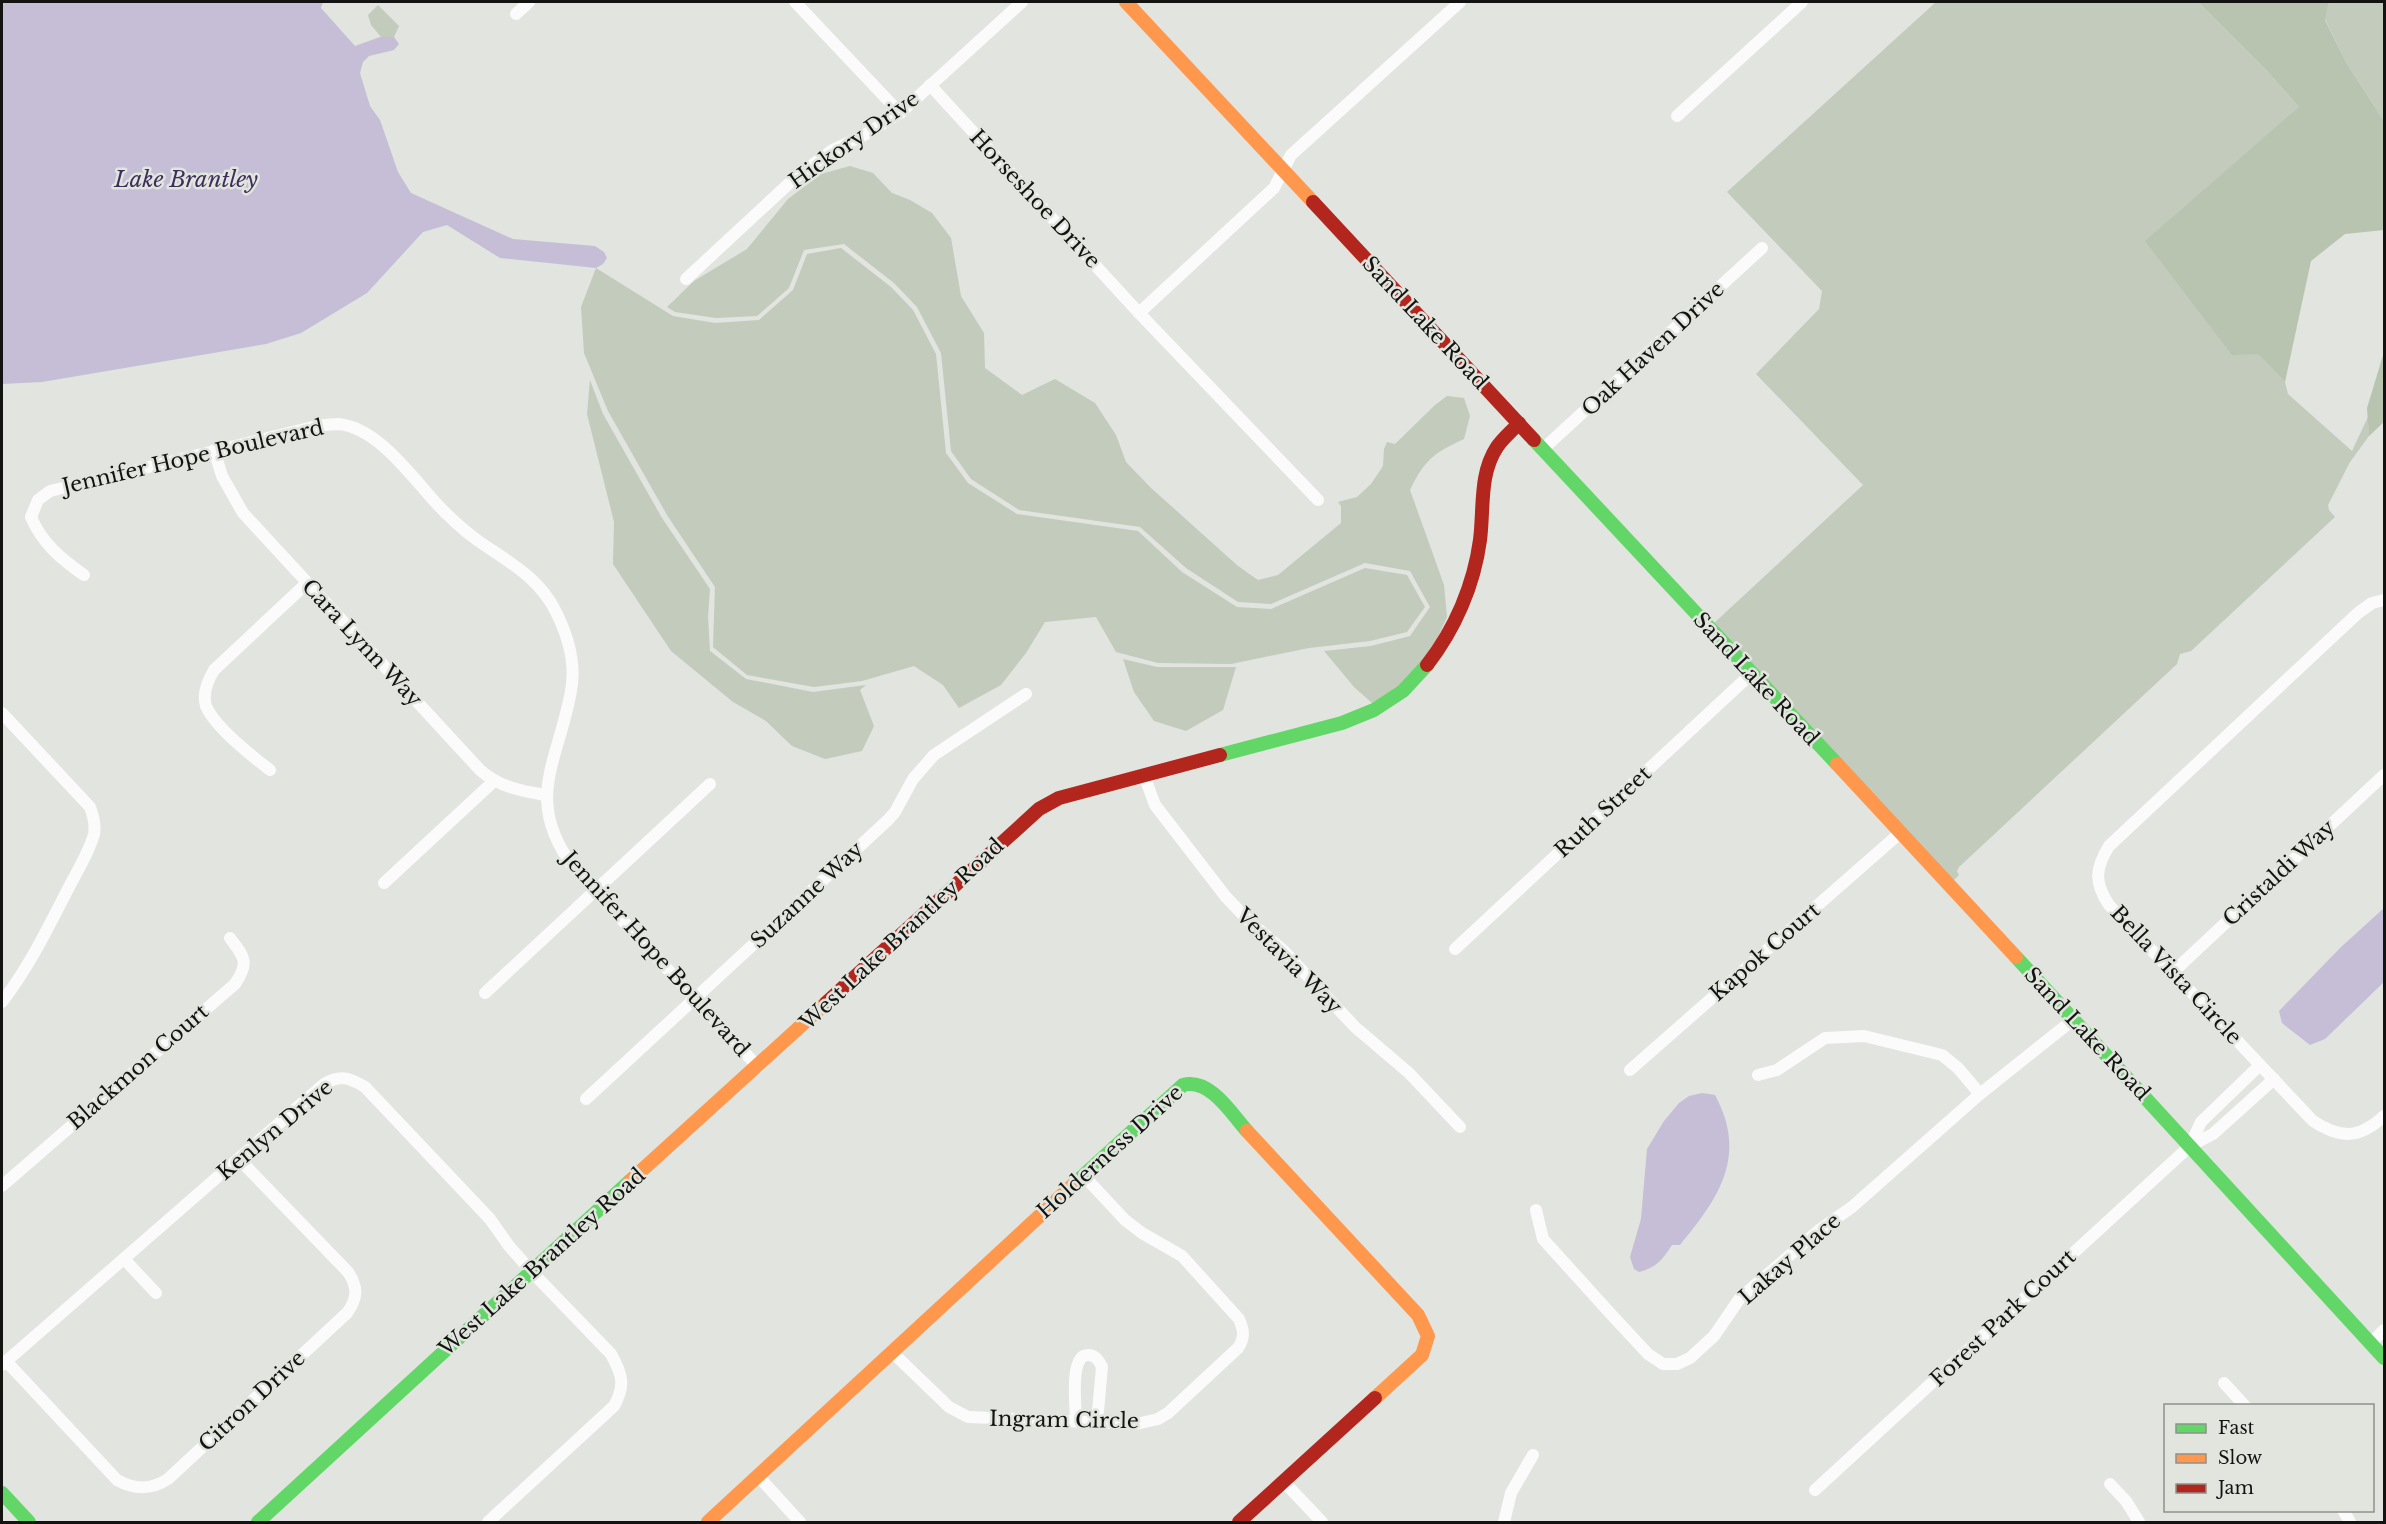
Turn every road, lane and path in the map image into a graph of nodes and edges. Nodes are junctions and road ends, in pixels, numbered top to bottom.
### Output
1 (529, 2) edge
2 (795, 2) edge
3 (1022, 2) edge
4 (1126, 2) edge
5 (1460, 2) edge
6 (1802, 2) edge
7 (516, 14) dead end
8 (930, 85) junction
9 (900, 113) junction
10 (1677, 116) dead end
11 (1283, 171) junction
12 (1762, 248) dead end
13 (686, 279) dead end
14 (1139, 313) junction
15 (1519, 423) junction
16 (1543, 449) junction
17 (214, 450) junction
18 (1318, 500) dead end
19 (84, 575) dead end
20 (307, 583) junction
21 (2385, 600) edge
22 (1751, 674) junction
23 (1026, 694) dead end
24 (2, 713) edge
25 (270, 770) dead end
26 (1144, 775) junction
27 (2385, 775) edge
28 (493, 782) junction
29 (710, 784) dead end
30 (546, 795) junction
31 (1900, 833) junction
32 (384, 883) dead end
33 (594, 891) junction
34 (230, 938) dead end
35 (1455, 949) dead end
36 (2173, 972) junction
37 (484, 993) dead end
38 (696, 998) junction
39 (2, 1002) edge
40 (2074, 1019) junction
41 (2260, 1065) junction
42 (758, 1067) junction
43 (1630, 1070) dead end
44 (1758, 1075) dead end
45 (2274, 1079) junction
46 (1980, 1094) junction
47 (2229, 1096) junction
48 (586, 1099) dead end
49 (2241, 1109) junction
50 (2385, 1116) edge
51 (1460, 1127) dead end
52 (2190, 1146) junction
53 (239, 1159) junction
54 (1083, 1175) junction
55 (2, 1186) edge
56 (1536, 1210) dead end
57 (124, 1259) junction
58 (531, 1271) junction
59 (156, 1293) dead end
60 (2385, 1330) edge
61 (2371, 1343) junction
62 (893, 1353) junction
63 (2385, 1358) edge
64 (4, 1363) edge
65 (2224, 1383) dead end
66 (2243, 1404) edge
67 (1076, 1421) junction
68 (1097, 1422) junction
69 (1533, 1455) dead end
70 (758, 1476) junction
71 (1284, 1482) junction
72 (2110, 1484) dead end
73 (1815, 1490) dead end
74 (2, 1493) edge
75 (29, 1522) edge
76 (258, 1522) edge
77 (488, 1522) edge
78 (708, 1522) edge
79 (800, 1522) edge
80 (1239, 1522) edge
81 (1322, 1522) edge
82 (1504, 1522) edge
83 (2139, 1522) edge

1 - 7 street
2 - 9 street
3 - 8 street, Hickory Drive
4 - 11 street, Sand Lake Road
5 - 11 street
6 - 10 street
8 - 9 street, Hickory Drive
8 - 14 street, Horseshoe Drive
9 - 13 street, Hickory Drive
11 - 14 street
11 - 15 street, Sand Lake Road
12 - 16 street, Oak Haven Drive
14 - 18 street, Horseshoe Drive
15 - 16 street, Sand Lake Road
15 - 26 street, West Lake Brantley Road
16 - 22 street, Sand Lake Road
17 - 19 street, Jennifer Hope Boulevard
17 - 20 street, Cara Lynn Way
17 - 30 street, Jennifer Hope Boulevard
20 - 25 street
20 - 28 street, Cara Lynn Way
21 - 36 street, Bella Vista Circle
22 - 31 street, Sand Lake Road
22 - 35 street, Ruth Street
23 - 38 street, Suzanne Way
24 - 39 street
26 - 42 street, West Lake Brantley Road
26 - 51 street, Vestavia Way
27 - 36 street, Cristaldi Way
28 - 30 street
28 - 32 street
29 - 33 street
30 - 33 street, Jennifer Hope Boulevard
31 - 40 street, Sand Lake Road
31 - 43 street, Kapok Court
33 - 37 street
33 - 38 street, Jennifer Hope Boulevard
34 - 55 street, Blackmon Court
36 - 41 street, Bella Vista Circle
38 - 42 street, Jennifer Hope Boulevard
38 - 48 street, Suzanne Way
40 - 46 street, Lakay Place
40 - 52 street, Sand Lake Road
41 - 45 street, Bella Vista Circle
41 - 47 street
42 - 58 street, West Lake Brantley Road
44 - 46 street
45 - 49 street
45 - 50 street, Bella Vista Circle
46 - 56 street, Lakay Place
47 - 49 street
47 - 52 street
49 - 52 street
52 - 61 street, Sand Lake Road
52 - 73 street, Forest Park Court
53 - 57 street, Kenlyn Drive
53 - 58 street, Kenlyn Drive
53 - 64 street, Citron Drive
54 - 62 street, Holderness Drive
54 - 68 street, Ingram Circle
54 - 71 street, Holderness Drive
57 - 59 street
57 - 64 street, Kenlyn Drive
58 - 76 street, West Lake Brantley Road
58 - 77 street
60 - 61 street
61 - 63 street, Sand Lake Road
62 - 67 street, Ingram Circle
62 - 70 street, Holderness Drive
65 - 66 street
67 - 68 street, Ingram Circle
67 - 68 street
69 - 82 street
70 - 78 street, Holderness Drive
70 - 79 street
71 - 80 street, Holderness Drive
71 - 81 street
72 - 83 street
74 - 75 street

